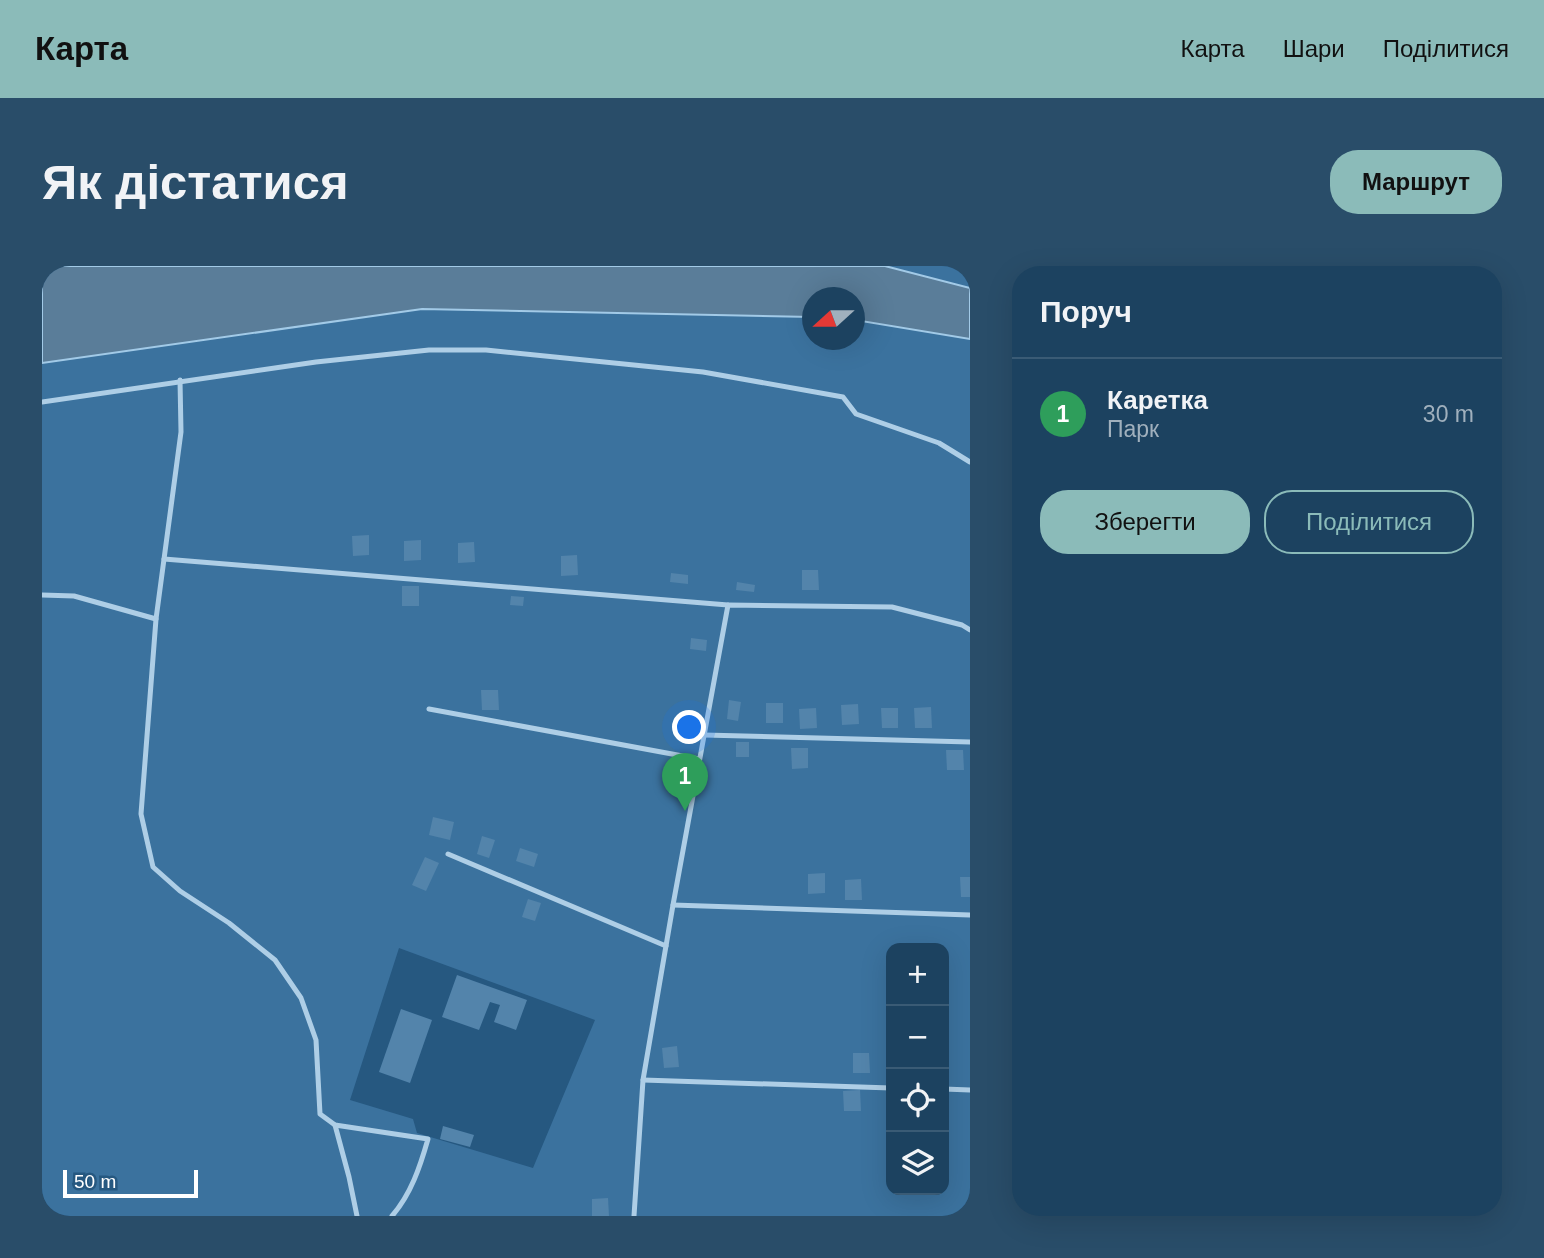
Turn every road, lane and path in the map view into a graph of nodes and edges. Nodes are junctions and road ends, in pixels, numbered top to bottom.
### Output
1 (180, 380) junction
2 (42, 402) edge
3 (970, 462) edge
4 (164, 559) junction
5 (42, 596) edge
6 (728, 605) junction
7 (156, 619) junction
8 (970, 631) edge
9 (429, 709) dead end
10 (704, 735) junction
11 (970, 741) edge
12 (699, 760) junction
13 (448, 854) dead end
14 (673, 905) junction
15 (970, 915) edge
16 (666, 946) junction
17 (643, 1080) junction
18 (886, 1088) edge
19 (949, 1089) edge
20 (970, 1090) edge
21 (335, 1125) junction
22 (357, 1216) edge
23 (392, 1216) edge
24 (634, 1216) edge

1 - 2 lane
1 - 3 lane
1 - 4 lane
4 - 6 lane
4 - 7 lane
5 - 7 lane
6 - 8 lane
6 - 10 lane
7 - 21 lane
9 - 12 lane
10 - 11 lane
10 - 12 lane
12 - 14 lane
13 - 16 lane
14 - 15 lane
14 - 16 lane
16 - 17 lane
17 - 18 lane
17 - 24 lane
19 - 20 lane
21 - 22 lane
21 - 23 lane

